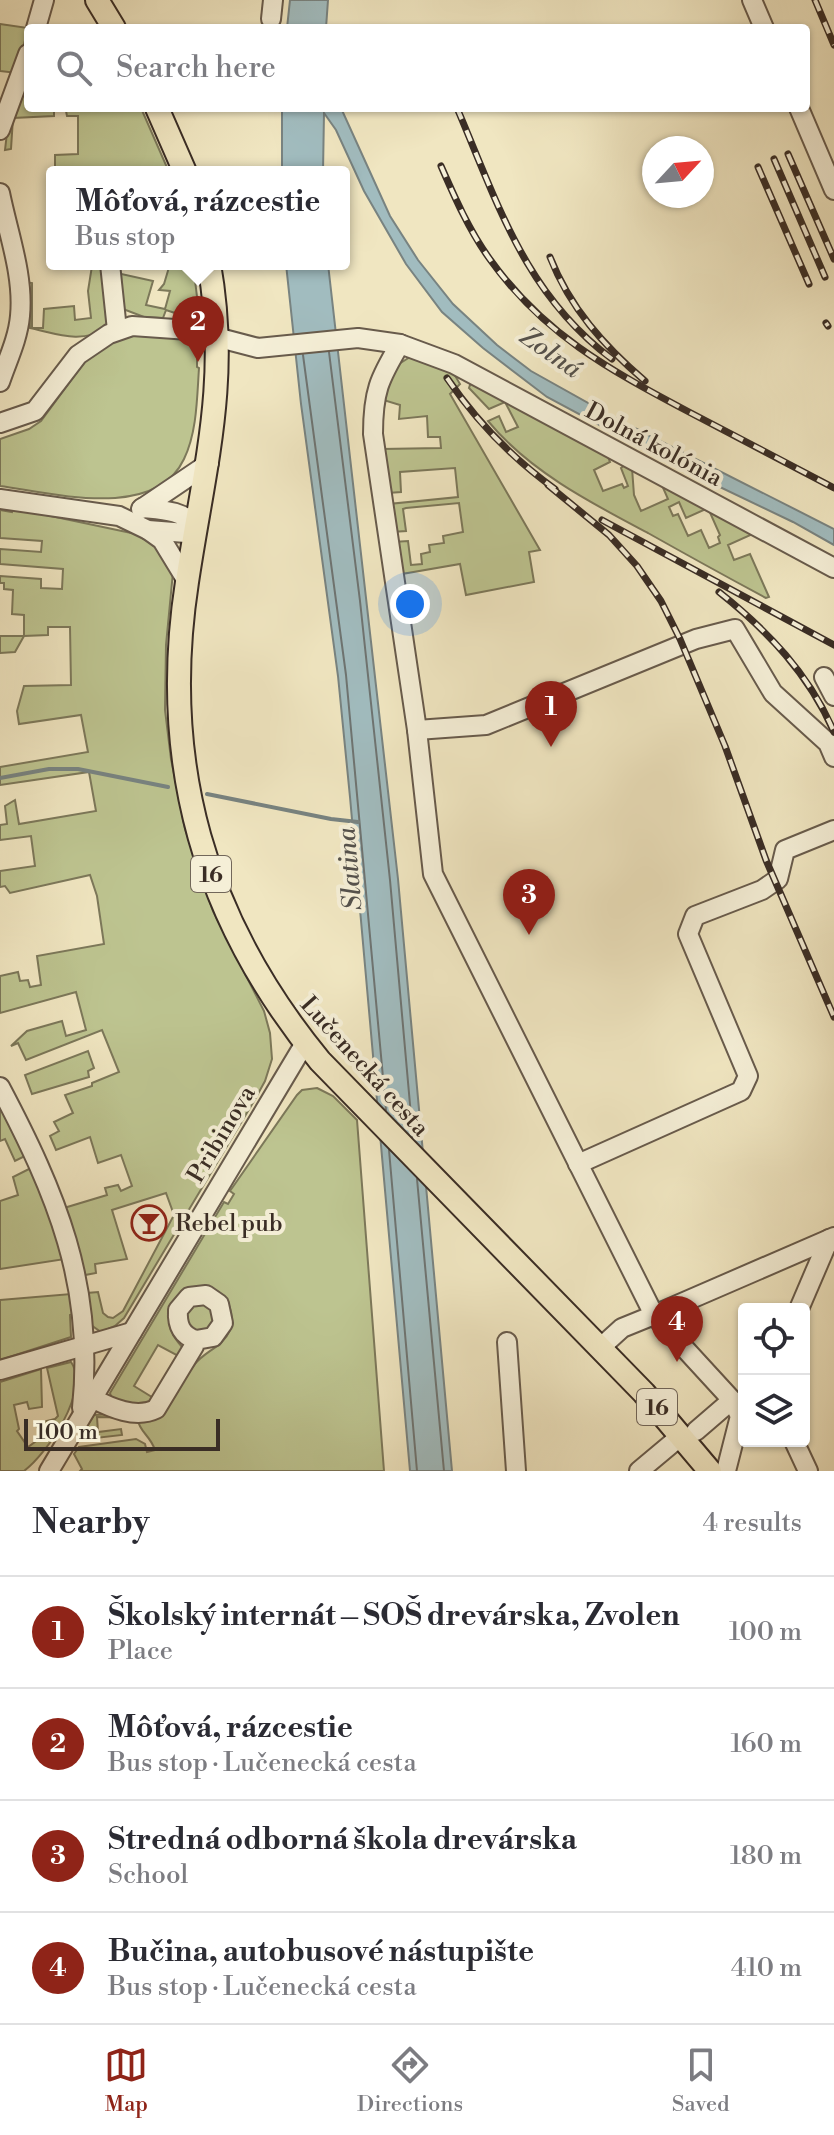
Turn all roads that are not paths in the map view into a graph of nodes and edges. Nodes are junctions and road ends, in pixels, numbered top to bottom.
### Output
1 (44, 0) edge
2 (97, 0) edge
3 (752, 0) edge
4 (37, 24) edge
5 (112, 24) edge
6 (762, 24) edge
7 (24, 65) edge
8 (159, 112) edge
9 (801, 112) edge
10 (0, 130) edge
11 (182, 166) edge
12 (834, 190) edge
13 (0, 193) edge
14 (111, 270) edge
15 (210, 270) edge
16 (117, 330) junction
17 (217, 338) junction
18 (400, 344) junction
19 (0, 382) edge
20 (0, 423) edge
21 (209, 463) junction
22 (0, 499) edge
23 (142, 508) junction
24 (119, 516) junction
25 (197, 527) junction
26 (148, 530) junction
27 (834, 568) edge
28 (187, 581) junction
29 (824, 677) dead end
30 (834, 696) edge
31 (417, 730) junction
32 (834, 757) edge
33 (834, 830) edge
34 (305, 1043) junction
35 (0, 1087) edge
36 (578, 1164) junction
37 (832, 1238) edge
38 (802, 1303) edge
39 (654, 1315) junction
40 (132, 1332) junction
41 (196, 1340) dead end
42 (507, 1342) dead end
43 (84, 1344) junction
44 (600, 1348) junction
45 (0, 1370) edge
46 (92, 1398) junction
47 (732, 1400) junction
48 (82, 1415) junction
49 (689, 1433) junction
50 (797, 1447) edge
51 (49, 1471) edge
52 (516, 1471) edge
53 (639, 1471) edge
54 (710, 1471) edge
55 (726, 1471) edge
56 (808, 1471) edge

1 - 4 street
2 - 5 main road
3 - 6 street
7 - 10 street
8 - 11 main road
9 - 12 street
13 - 19 street
14 - 16 street
15 - 17 main road, Lučenecká cesta / 16
16 - 17 street, Dolná kolónia
16 - 20 street
17 - 18 street, Dolná kolónia
17 - 21 main road, Lučenecká cesta / 16
18 - 27 street, Dolná kolónia
18 - 31 street
21 - 23 street
21 - 25 main road, Lučenecká cesta / 16
22 - 24 street
23 - 24 street
23 - 25 street
24 - 26 street
25 - 26 street
25 - 28 main road, Lučenecká cesta / 16
26 - 28 street
28 - 34 main road, Lučenecká cesta / 16
29 - 30 street
31 - 32 street
31 - 36 street
33 - 36 street
34 - 40 street, Pribinova
34 - 44 main road, Lučenecká cesta / 16
35 - 43 street, Pribinova
36 - 39 street
37 - 38 street
37 - 39 street
39 - 44 street
39 - 47 street
40 - 43 street
40 - 46 street, Pribinova
41 - 46 street
42 - 52 street
43 - 45 street
43 - 48 street, Pribinova
44 - 49 main road, Lučenecká cesta / 16
46 - 48 street, Pribinova
47 - 49 street
47 - 55 street
48 - 51 street, Pribinova
49 - 53 street
49 - 54 main road, Lučenecká cesta / 16
50 - 56 street

